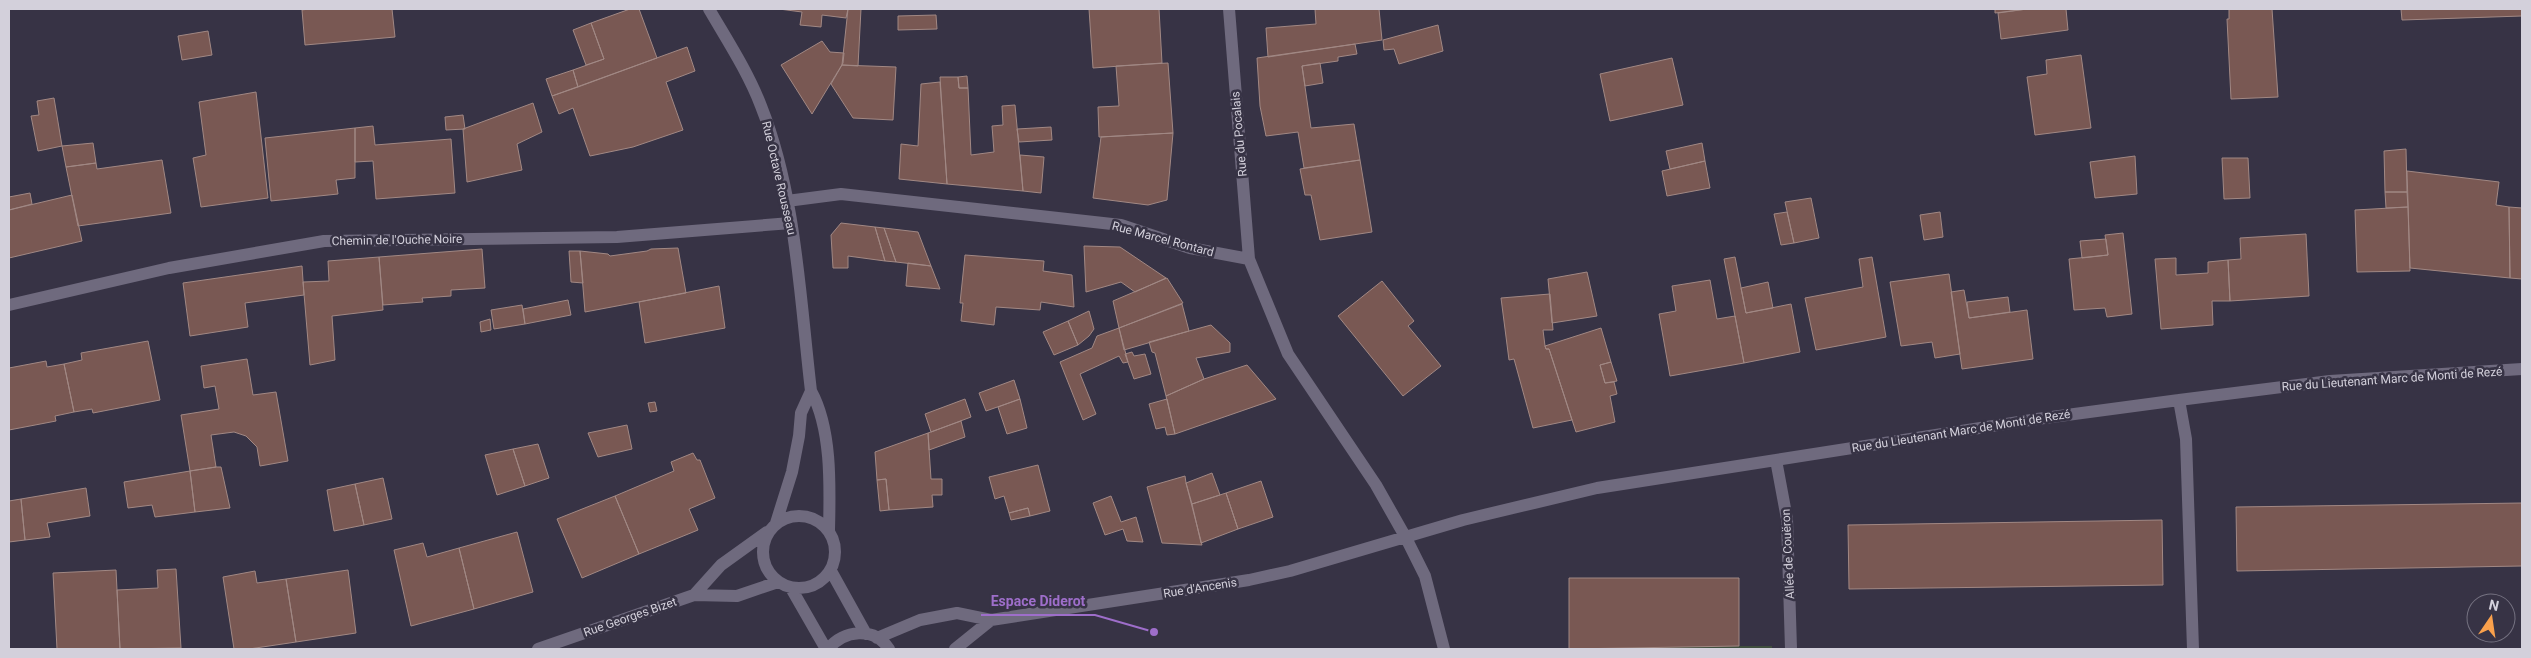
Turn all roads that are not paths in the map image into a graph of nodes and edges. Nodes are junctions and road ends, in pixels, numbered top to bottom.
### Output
1 (709, 9) edge
2 (1229, 9) edge
3 (787, 201) junction
4 (791, 223) junction
5 (1249, 259) junction
6 (9, 305) edge
7 (2522, 369) edge
8 (811, 390) junction
9 (2179, 400) junction
10 (1776, 460) junction
11 (773, 527) junction
12 (829, 530) junction
13 (1406, 538) junction
14 (831, 571) junction
15 (778, 582) junction
16 (791, 588) junction
17 (694, 595) junction
18 (991, 620) junction
19 (872, 636) junction
20 (538, 649) edge
21 (827, 649) edge
22 (889, 649) edge
23 (955, 649) edge
24 (1444, 649) edge
25 (1791, 649) edge
26 (2193, 649) edge

1 - 3 street, Rue Octave Rousseau
2 - 5 street, Rue du Pocalais
3 - 4 street, Rue Octave Rousseau
3 - 5 street, Rue Marcel Rontard
4 - 6 street, Chemin de l'Ouche Noire
4 - 8 street, Rue Octave Rousseau
5 - 13 street
7 - 9 street, Rue du Lieutenant Marc de Monti de Rezé
8 - 11 street
8 - 12 street, Rue Octave Rousseau
9 - 10 street, Rue du Lieutenant Marc de Monti de Rezé
9 - 26 street
10 - 13 street, Rue du Lieutenant Marc de Monti de Rezé
10 - 25 street, Allée de Couëron
11 - 12 street
11 - 15 street
11 - 17 street, Rue Georges Bizet
12 - 14 street
13 - 18 street, Rue d'Ancenis
13 - 24 street
14 - 16 street
14 - 19 street
15 - 16 street
15 - 17 street, Rue Georges Bizet
16 - 21 street
17 - 20 street, Rue Georges Bizet
18 - 19 street, Rue d'Ancenis
18 - 23 street
19 - 21 street, Rue d'Ancenis
19 - 22 street

